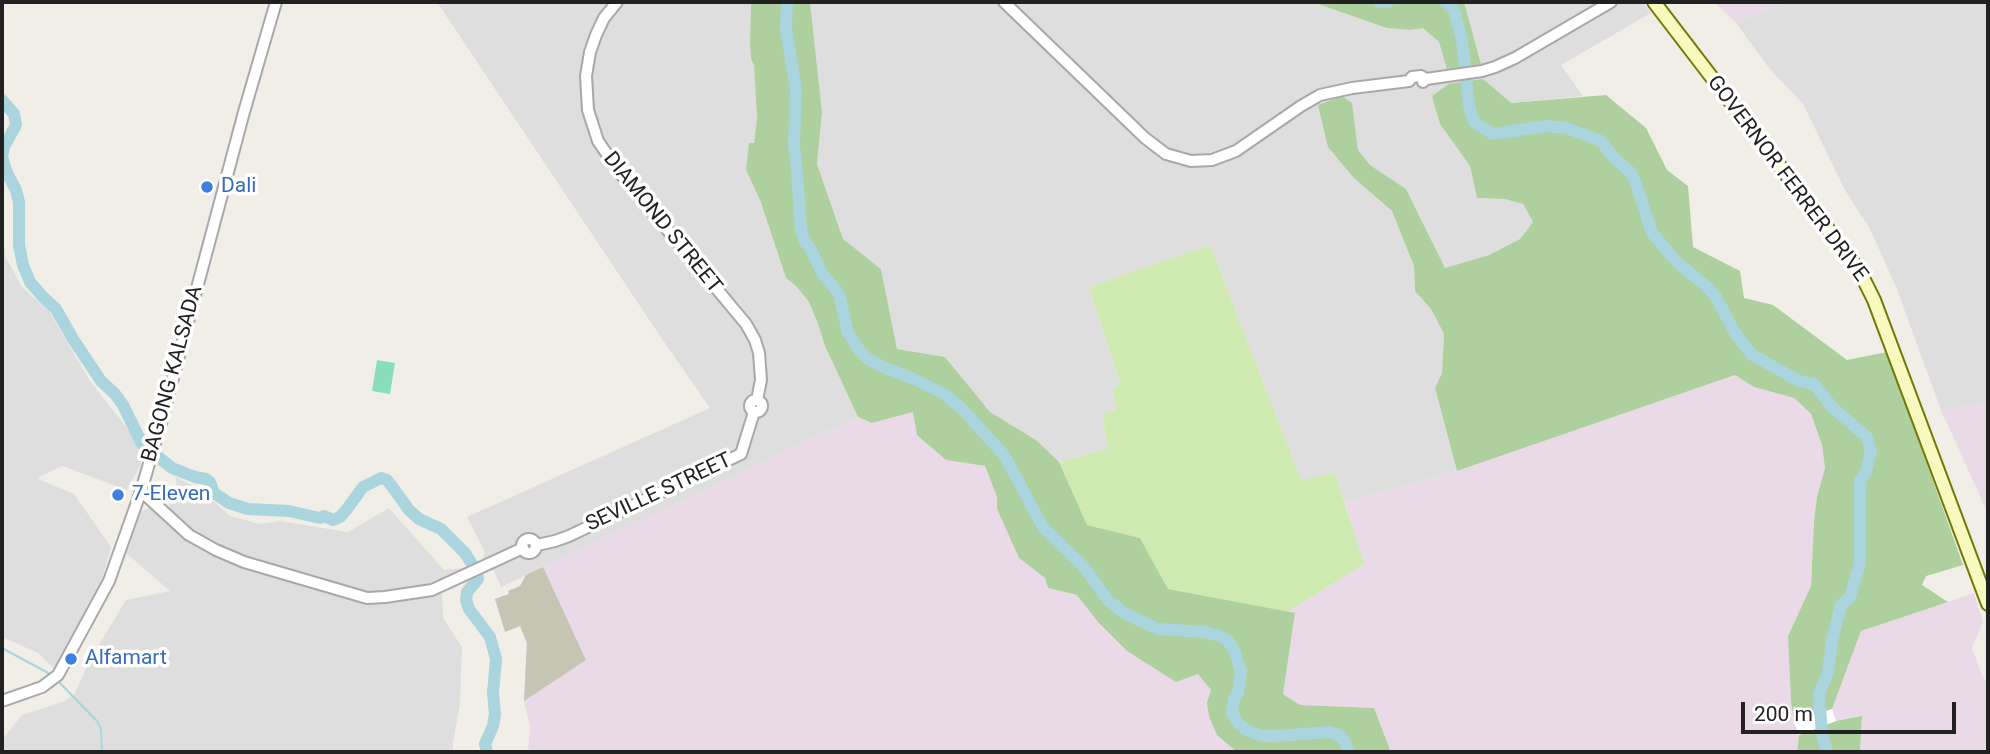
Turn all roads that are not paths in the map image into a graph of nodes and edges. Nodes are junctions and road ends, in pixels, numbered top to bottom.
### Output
1 (276, 2) edge
2 (617, 2) edge
3 (1004, 2) edge
4 (1611, 2) edge
5 (1654, 2) edge
6 (754, 412) joint
7 (141, 491) junction
8 (1988, 604) edge
9 (2, 701) edge

1 - 7 street, BAGONG KALSADA
2 - 6 street, DIAMOND STREET
3 - 4 street
5 - 8 main road, GOVERNOR FERRER DRIVE
6 - 7 street, SEVILLE STREET
7 - 9 street, BAGONG KALSADA

